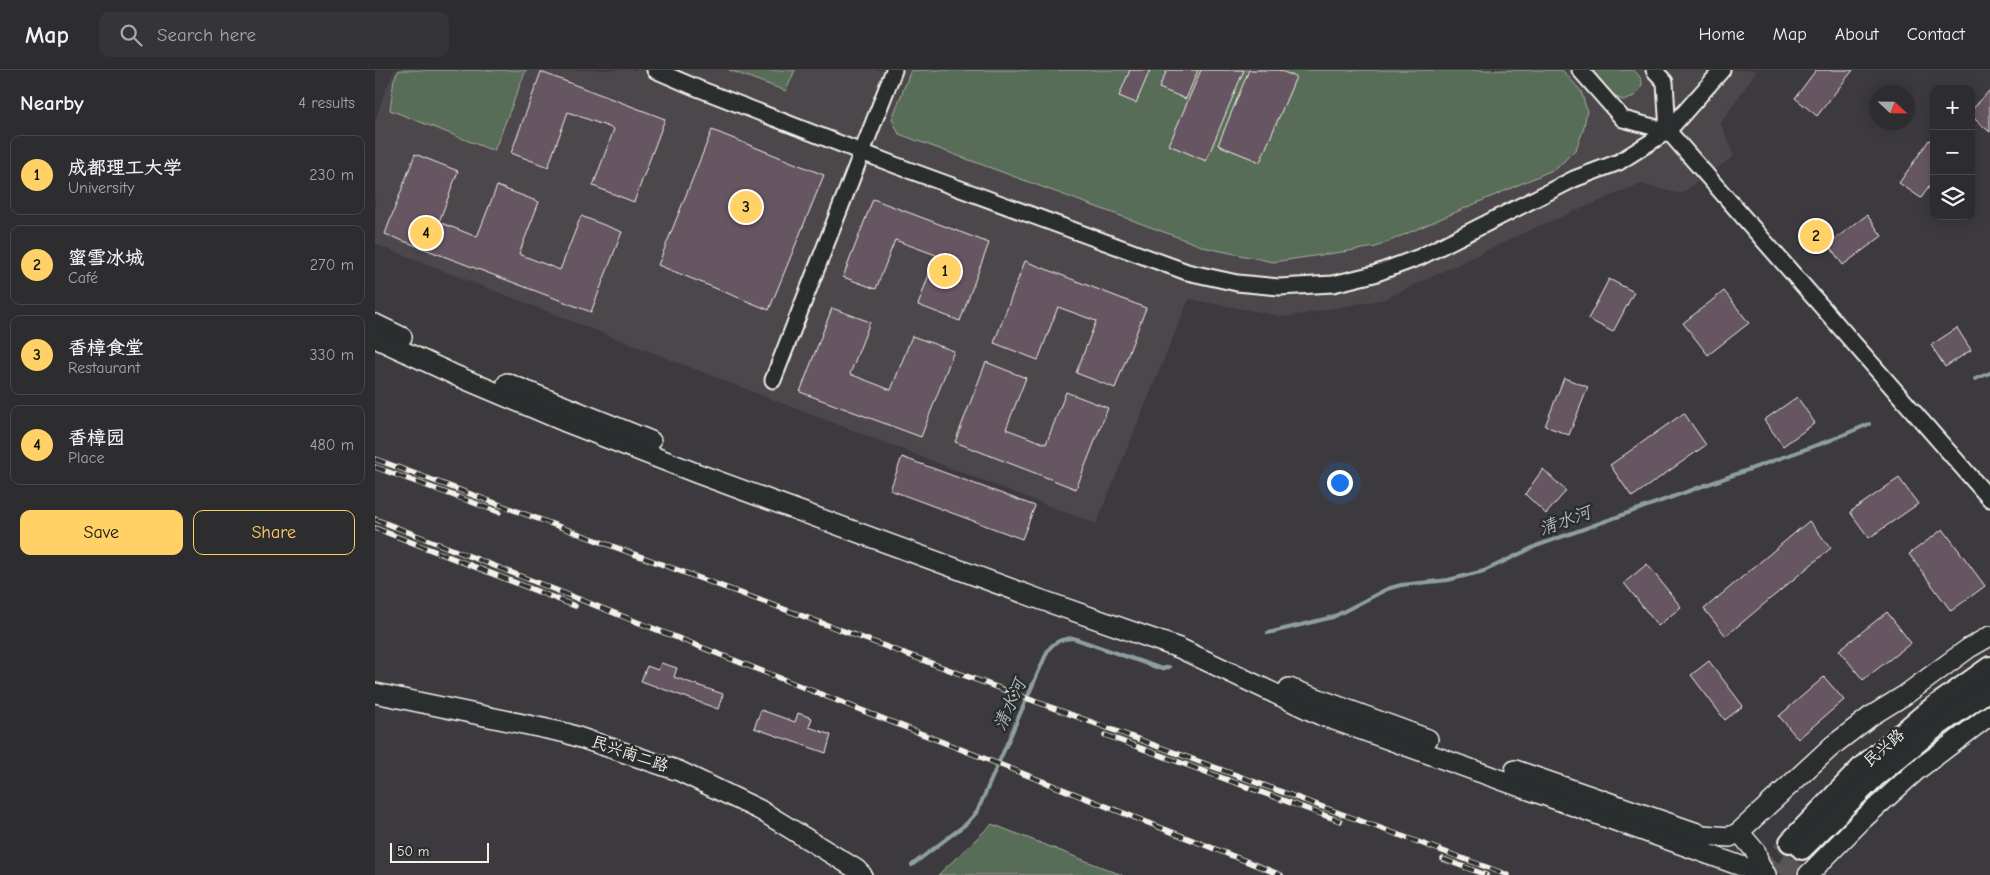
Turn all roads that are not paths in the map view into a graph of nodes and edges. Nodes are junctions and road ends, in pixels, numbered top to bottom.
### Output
1 (655, 70) edge
2 (894, 70) edge
3 (1580, 70) edge
4 (1654, 70) edge
5 (1722, 70) edge
6 (1668, 131) junction
7 (861, 152) junction
8 (375, 324) edge
9 (375, 338) edge
10 (773, 380) dead end
11 (1990, 499) edge
12 (1990, 636) edge
13 (1990, 667) edge
14 (1990, 689) edge
15 (375, 693) edge
16 (1990, 715) edge
17 (1739, 832) junction
18 (854, 874) edge
19 (1767, 875) edge
20 (1809, 875) edge

1 - 7 street
2 - 7 street
3 - 6 street
4 - 6 street
5 - 6 street
6 - 7 street
6 - 11 street
7 - 10 street
8 - 17 street
9 - 19 street
12 - 17 street
13 - 14 main road, 民兴路
15 - 18 street, 民兴南二路
16 - 20 street
17 - 19 street

